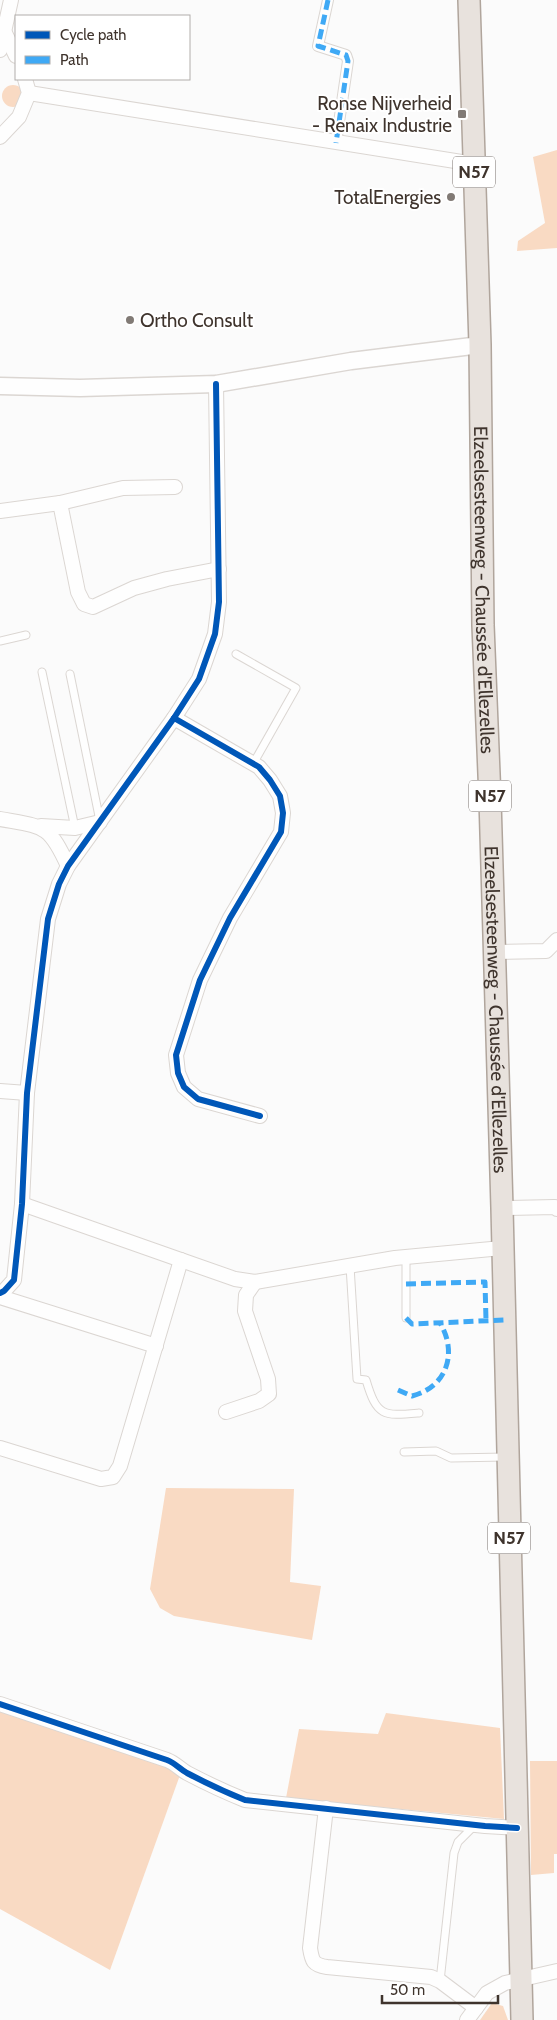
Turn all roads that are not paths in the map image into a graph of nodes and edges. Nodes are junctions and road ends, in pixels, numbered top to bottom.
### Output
1 (11, 0) edge
2 (328, 0) edge
3 (469, 0) edge
4 (4, 31) junction
5 (0, 50) edge
6 (15, 54) edge
7 (25, 80) edge
8 (29, 93) junction
9 (0, 137) edge
10 (336, 143) junction
11 (474, 164) junction
12 (480, 345) junction
13 (216, 384) junction
14 (0, 386) edge
15 (175, 487) dead end
16 (60, 503) junction
17 (0, 511) edge
18 (219, 569) junction
19 (26, 635) dead end
20 (0, 641) edge
21 (236, 654) dead end
22 (42, 672) dead end
23 (70, 674) dead end
24 (174, 718) junction
25 (253, 764) junction
26 (0, 819) edge
27 (100, 822) junction
28 (41, 826) junction
29 (75, 828) junction
30 (68, 866) junction
31 (557, 940) edge
32 (493, 952) junction
33 (0, 1091) edge
34 (27, 1093) junction
35 (260, 1116) dead end
36 (22, 1204) junction
37 (502, 1208) junction
38 (557, 1209) edge
39 (502, 1248) junction
40 (406, 1257) junction
41 (181, 1260) junction
42 (350, 1266) junction
43 (255, 1282) junction
44 (0, 1293) edge
45 (0, 1297) edge
46 (406, 1318) dead end
47 (156, 1346) junction
48 (226, 1412) dead end
49 (419, 1413) dead end
50 (0, 1448) edge
51 (404, 1452) dead end
52 (507, 1457) junction
53 (0, 1704) edge
54 (326, 1808) junction
55 (476, 1825) junction
56 (516, 1828) junction
57 (557, 1971) edge
58 (520, 1979) junction
59 (440, 1981) junction
60 (476, 2008) junction
61 (467, 2020) edge
62 (522, 2020) edge

1 - 4 street
2 - 10 street
3 - 11 main road, Elzeelsesteenweg - Chaussée d'Ellezelles / N57
4 - 5 street
4 - 6 street
7 - 8 street
8 - 9 street
8 - 10 street
10 - 11 street
11 - 12 main road, Elzeelsesteenweg - Chaussée d'Ellezelles / N57
12 - 13 street
12 - 32 main road, Elzeelsesteenweg - Chaussée d'Ellezelles / N57
13 - 14 street
13 - 18 street
15 - 16 street
16 - 17 street
16 - 18 street
18 - 24 street
19 - 20 lane
21 - 25 lane
22 - 29 lane
23 - 27 lane
24 - 25 street
24 - 27 street
25 - 35 street
26 - 28 street
27 - 29 street
27 - 30 street
28 - 29 street
28 - 30 street
30 - 34 street
31 - 32 street
32 - 37 main road, Elzeelsesteenweg - Chaussée d'Ellezelles / N57
33 - 34 street
34 - 36 street
36 - 41 street
36 - 44 street
37 - 38 street
37 - 39 main road, Elzeelsesteenweg - Chaussée d'Ellezelles / N57
39 - 40 street
39 - 52 main road, Elzeelsesteenweg - Chaussée d'Ellezelles / N57
40 - 42 street
40 - 46 lane
41 - 43 street
41 - 47 street
42 - 43 street
42 - 49 lane
43 - 48 street
45 - 47 street
47 - 50 street
51 - 52 lane
52 - 56 main road, Elzeelsesteenweg - Chaussée d'Ellezelles / N57
53 - 54 street
54 - 55 street
54 - 59 street
55 - 56 street
55 - 59 lane
56 - 58 main road, Elzeelsesteenweg - Chaussée d'Ellezelles / N57
57 - 58 street
58 - 60 street
58 - 62 main road, Elzeelsesteenweg - Chaussée d'Ellezelles / N57
59 - 60 street
60 - 61 street

